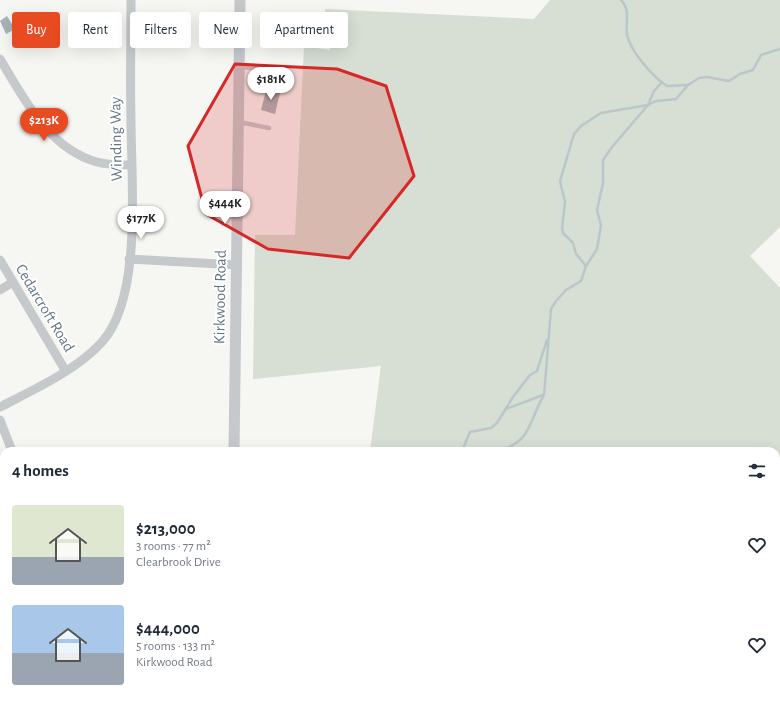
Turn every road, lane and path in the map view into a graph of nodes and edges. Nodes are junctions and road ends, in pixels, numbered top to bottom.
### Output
1 (131, 0) edge
2 (240, 0) edge
3 (0, 59) edge
4 (238, 67) junction
5 (291, 80) dead end
6 (238, 122) junction
7 (269, 128) dead end
8 (131, 165) junction
9 (129, 259) junction
10 (0, 260) edge
11 (236, 264) junction
12 (13, 282) junction
13 (0, 290) edge
14 (65, 370) junction
15 (0, 407) edge
16 (0, 420) edge
17 (10, 447) edge
18 (234, 447) edge

1 - 8 street, Winding Way
2 - 4 street, Kirkwood Road
3 - 8 street
4 - 5 lane
4 - 6 street, Kirkwood Road
6 - 7 lane
6 - 11 street, Kirkwood Road
8 - 9 street, Winding Way
9 - 11 street
9 - 14 street, Winding Way
10 - 12 street, Cedarcroft Road
11 - 18 street, Kirkwood Road
12 - 13 street
12 - 14 street, Cedarcroft Road
14 - 15 street, Winding Way
16 - 17 street

